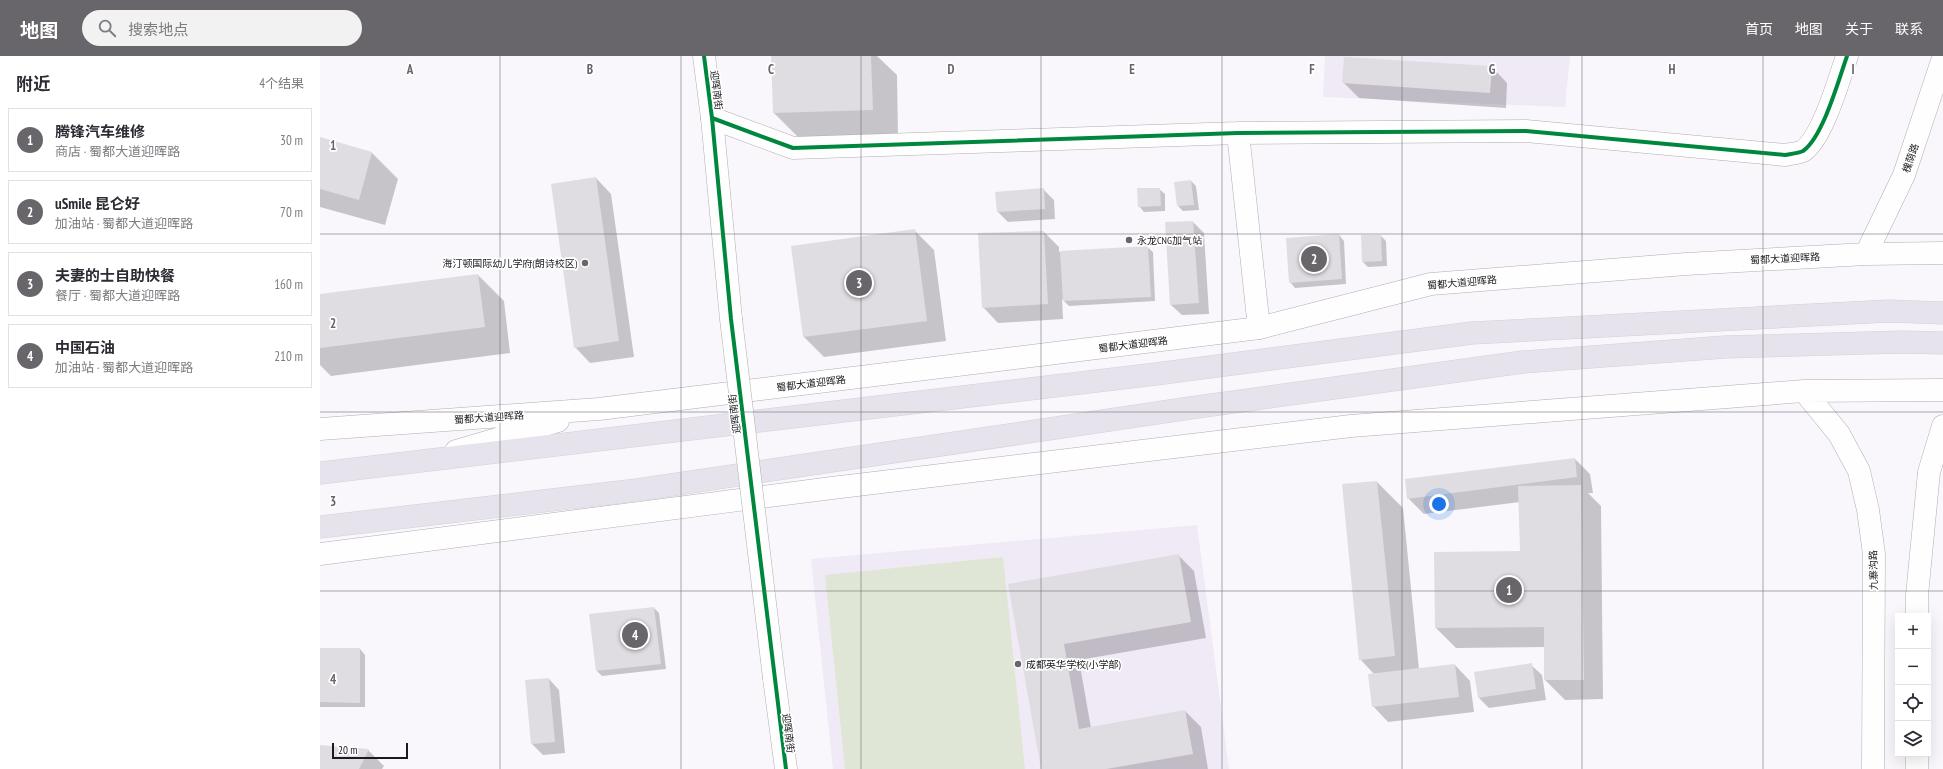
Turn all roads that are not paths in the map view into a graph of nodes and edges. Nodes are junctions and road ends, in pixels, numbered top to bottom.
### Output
1 (704, 56) edge
2 (1847, 56) edge
3 (1943, 58) edge
4 (712, 118) junction
5 (1238, 133) junction
6 (1943, 253) edge
7 (1866, 254) junction
8 (1943, 313) edge
9 (1259, 328) junction
10 (1943, 343) edge
11 (1804, 390) junction
12 (1943, 390) edge
13 (599, 409) junction
14 (1943, 426) edge
15 (320, 429) edge
16 (416, 463) junction
17 (320, 474) edge
18 (320, 527) edge
19 (320, 554) edge
20 (1917, 613) edge
21 (1917, 757) edge
22 (786, 769) edge
23 (1873, 769) edge
24 (1917, 769) edge

1 - 4 main road, 迎晖南街
2 - 5 main road
3 - 7 main road, 槐荫路
4 - 5 main road
4 - 22 main road, 迎晖南街, bridge
5 - 9 main road
6 - 7 main road, 蜀都大道迎晖路
7 - 9 main road, 蜀都大道迎晖路
8 - 16 highway
9 - 13 main road, 蜀都大道迎晖路
10 - 18 highway
11 - 12 main road
11 - 19 main road
11 - 23 main road, 九寨沟路
13 - 15 main road, 蜀都大道迎晖路
13 - 16 main road
14 - 20 main road
16 - 17 highway
21 - 24 main road

